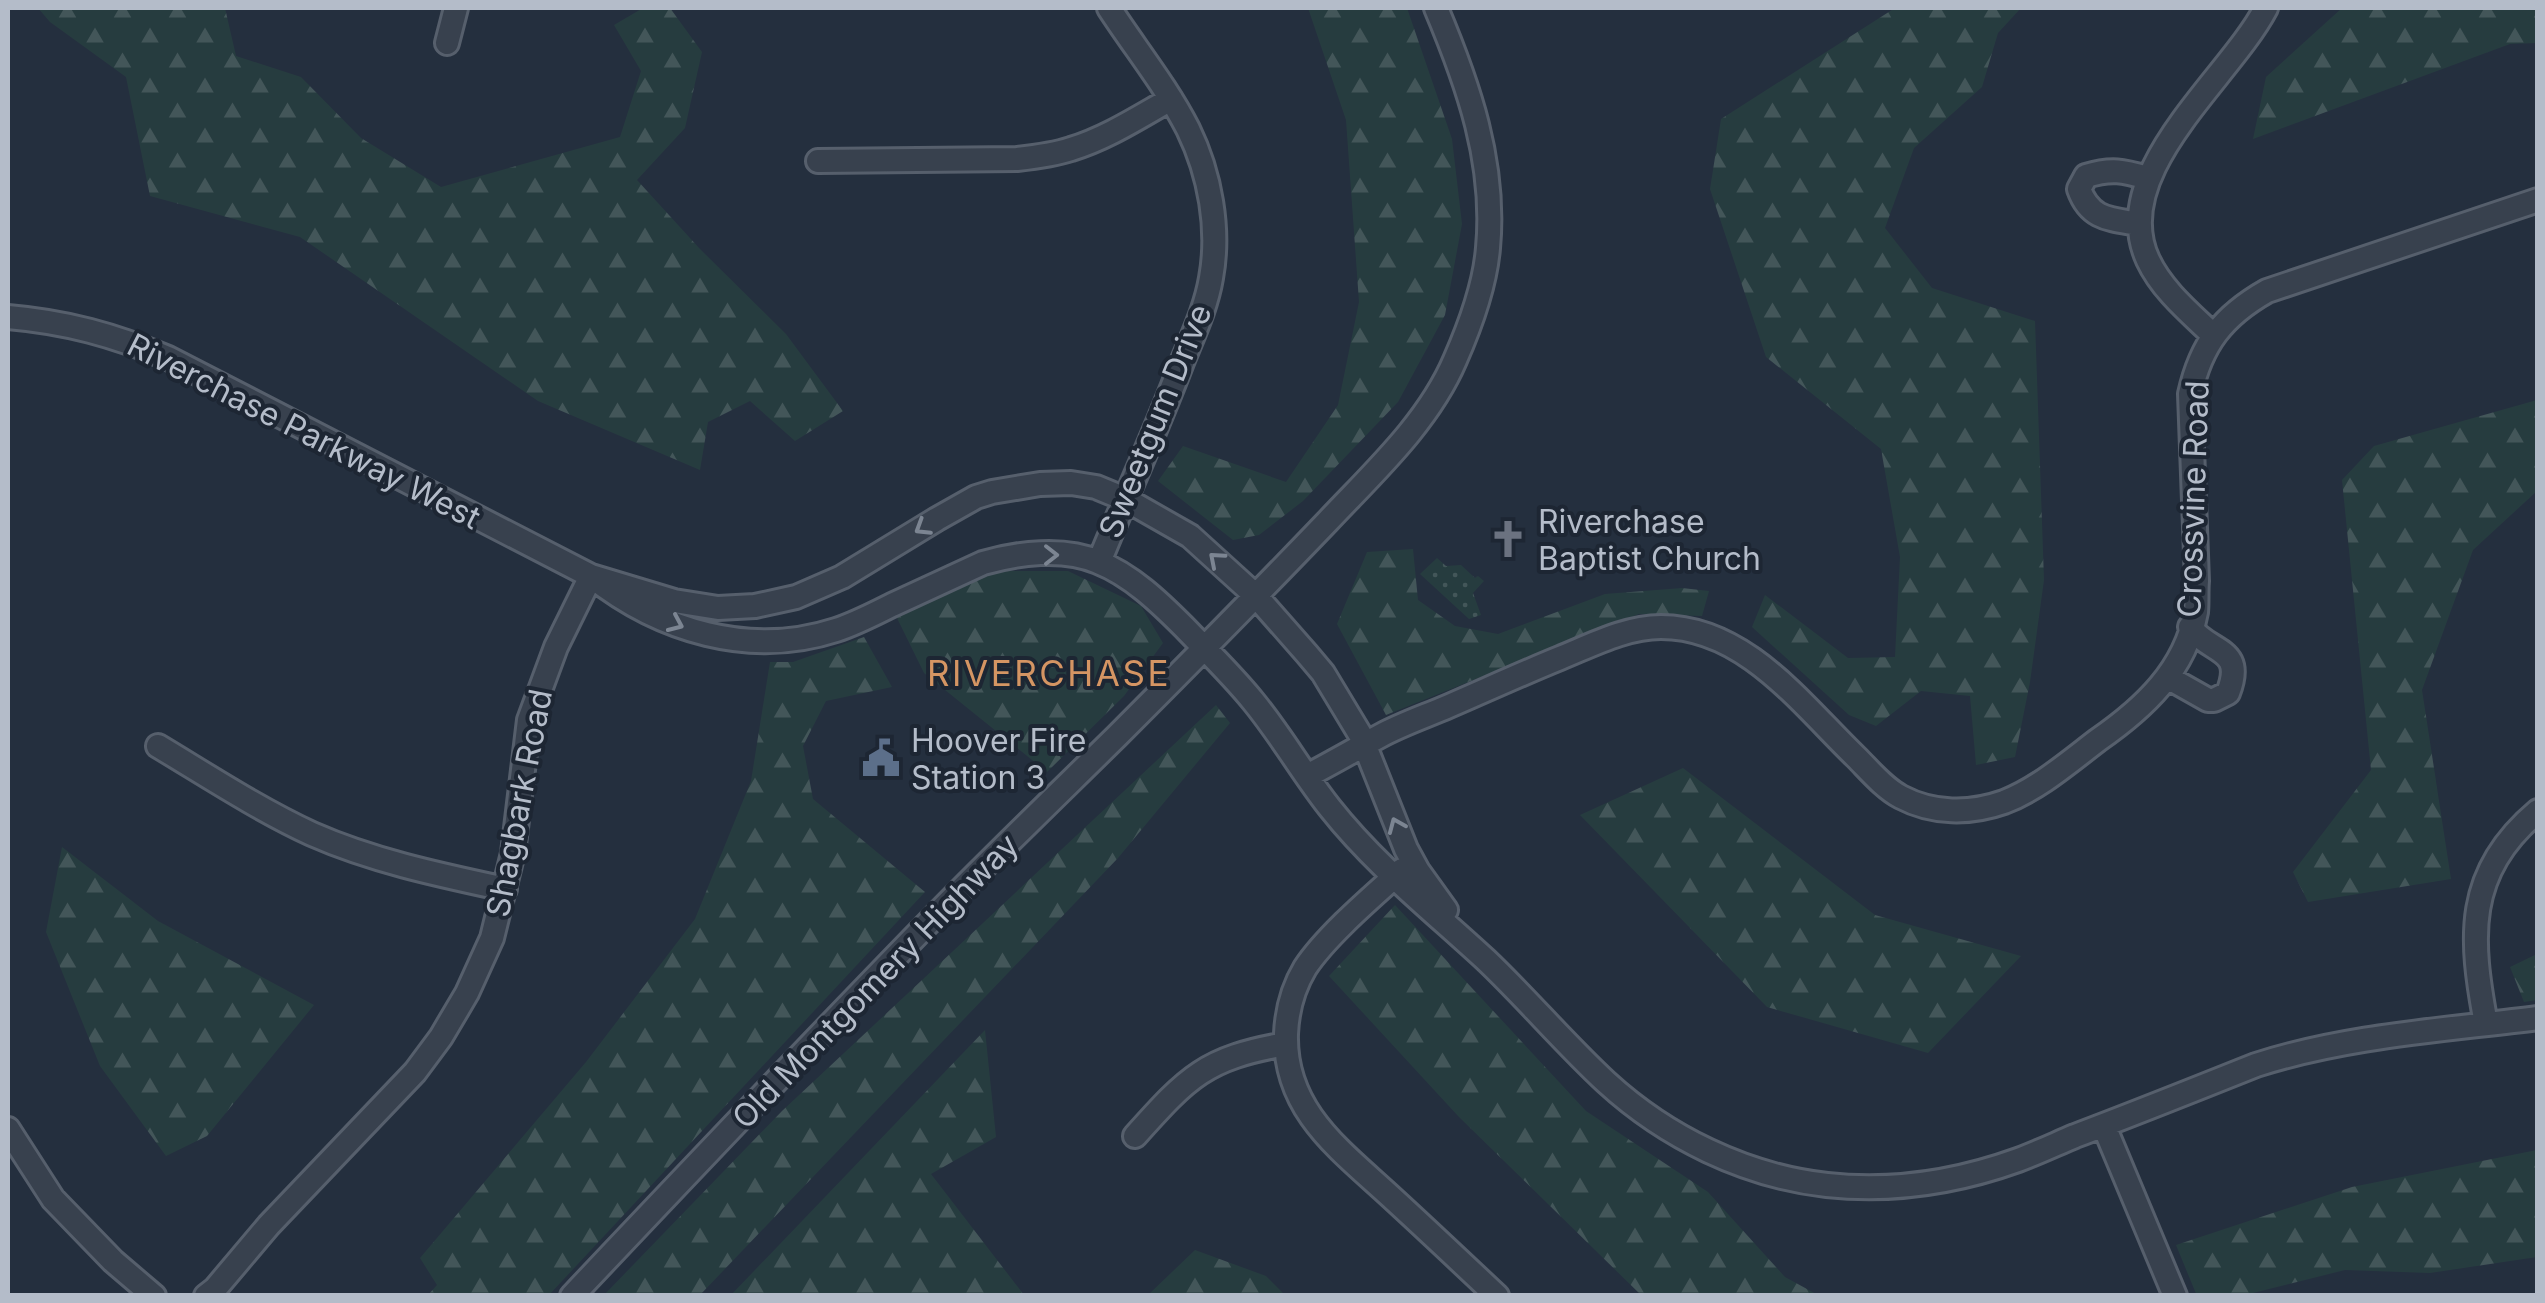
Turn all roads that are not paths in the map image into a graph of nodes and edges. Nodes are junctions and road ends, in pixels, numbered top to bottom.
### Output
1 (456, 8) edge
2 (1109, 8) edge
3 (1436, 8) edge
4 (2266, 8) edge
5 (447, 43) dead end
6 (1171, 99) junction
7 (818, 160) dead end
8 (2148, 178) junction
9 (2538, 200) edge
10 (2139, 224) junction
11 (8, 317) edge
12 (2213, 336) junction
13 (1124, 499) junction
14 (1099, 562) junction
15 (591, 576) junction
16 (1256, 596) junction
17 (2190, 627) junction
18 (1205, 650) junction
19 (2169, 678) junction
20 (1365, 745) junction
21 (158, 746) dead end
22 (1307, 776) junction
23 (2538, 811) edge
24 (1412, 860) junction
25 (1394, 877) junction
26 (505, 889) junction
27 (1489, 963) junction
28 (2538, 1018) edge
29 (2486, 1024) junction
30 (1286, 1044) junction
31 (2104, 1126) junction
32 (8, 1130) edge
33 (1135, 1136) dead end
34 (154, 1296) edge
35 (206, 1296) edge
36 (572, 1296) edge
37 (1497, 1296) edge
38 (2175, 1296) edge

1 - 5 street
2 - 6 street, Sweetgum Drive
3 - 16 street, Old Montgomery Highway
4 - 8 street
6 - 7 street
6 - 13 street, Sweetgum Drive
8 - 10 street
8 - 10 street
9 - 12 street, Crossvine Road
10 - 12 street
11 - 15 street, Riverchase Parkway West
12 - 17 street, Crossvine Road
13 - 14 street, Sweetgum Drive
13 -> 15 street, Riverchase Parkway West
16 -> 13 street, Riverchase Parkway West
15 -> 14 street, Riverchase Parkway West
14 - 18 street, Riverchase Parkway West
15 - 26 street, Shagbark Road
16 - 18 street, Old Montgomery Highway
16 - 20 street, Riverchase Parkway West
17 - 19 street, Crossvine Road
17 - 19 street
18 - 22 street, Riverchase Parkway West
18 - 36 street, Old Montgomery Highway
19 - 20 street, Crossvine Road
20 - 22 street, Crossvine Road
24 -> 20 street, Riverchase Parkway West
21 - 26 street
22 - 25 street, Riverchase Parkway West
23 - 29 street
24 - 25 street
24 - 27 street, Riverchase Parkway West
25 - 27 street, Riverchase Parkway West
25 - 30 street
26 - 35 street, Shagbark Road
27 - 31 street, Riverchase Parkway West
28 - 29 street, Riverchase Parkway West
29 - 31 street, Riverchase Parkway West
30 - 33 street
30 - 37 street
31 - 38 street
32 - 34 street

